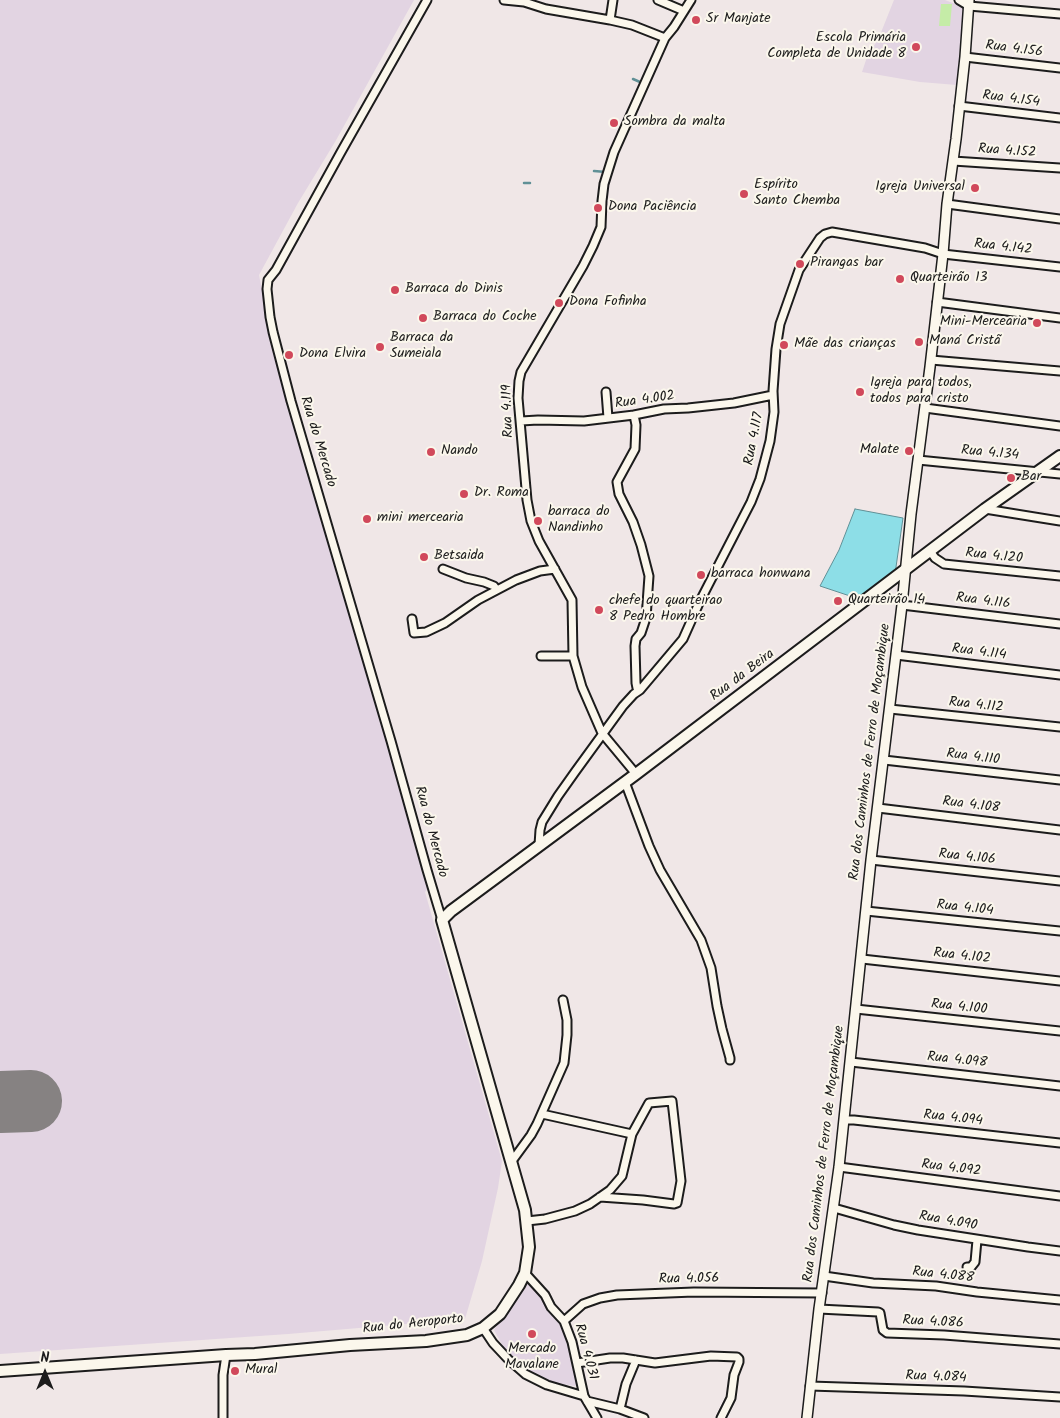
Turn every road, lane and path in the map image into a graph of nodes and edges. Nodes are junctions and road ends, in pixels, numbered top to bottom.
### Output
1 (428, 0) edge
2 (504, 0) edge
3 (613, 0) edge
4 (658, 0) edge
5 (691, 0) edge
6 (959, 0) edge
7 (524, 1) edge
8 (969, 3) edge
9 (684, 12) junction
10 (1060, 14) edge
11 (610, 20) junction
12 (665, 38) junction
13 (965, 57) junction
14 (1060, 68) edge
15 (960, 106) junction
16 (1060, 118) edge
17 (953, 161) junction
18 (1060, 168) edge
19 (947, 204) junction
20 (1060, 219) edge
21 (943, 254) junction
22 (1060, 267) edge
23 (937, 302) junction
24 (1060, 318) edge
25 (931, 360) junction
26 (1060, 371) edge
27 (606, 392) dead end
28 (773, 395) junction
29 (925, 408) junction
30 (634, 415) junction
31 (608, 418) junction
32 (520, 421) junction
33 (1060, 426) edge
34 (1060, 456) edge
35 (918, 460) junction
36 (1037, 472) junction
37 (1060, 474) edge
38 (986, 509) junction
39 (1060, 521) edge
40 (930, 551) junction
41 (443, 569) dead end
42 (555, 569) junction
43 (906, 570) junction
44 (1060, 576) edge
45 (497, 590) junction
46 (902, 605) junction
47 (412, 620) dead end
48 (1060, 624) edge
49 (896, 655) junction
50 (541, 656) dead end
51 (573, 656) junction
52 (1060, 675) edge
53 (640, 690) junction
54 (890, 709) junction
55 (1060, 727) edge
56 (602, 733) junction
57 (884, 760) junction
58 (636, 774) junction
59 (1060, 780) edge
60 (625, 782) junction
61 (878, 808) junction
62 (1060, 830) edge
63 (539, 845) junction
64 (871, 860) junction
65 (1060, 881) edge
66 (866, 911) junction
67 (442, 920) junction
68 (1060, 931) edge
69 (862, 959) junction
70 (1060, 981) edge
71 (563, 1000) dead end
72 (856, 1009) junction
73 (1060, 1031) edge
74 (730, 1060) dead end
75 (850, 1062) junction
76 (1060, 1086) edge
77 (542, 1114) junction
78 (844, 1120) junction
79 (632, 1134) junction
80 (1060, 1143) edge
81 (512, 1161) junction
82 (839, 1167) junction
83 (1060, 1196) edge
84 (600, 1197) junction
85 (834, 1208) junction
86 (527, 1221) junction
87 (977, 1240) junction
88 (1060, 1250) edge
89 (967, 1268) dead end
90 (524, 1273) junction
91 (824, 1276) junction
92 (822, 1293) junction
93 (1060, 1300) edge
94 (819, 1310) junction
95 (564, 1321) junction
96 (483, 1328) junction
97 (1060, 1344) edge
98 (226, 1355) junction
99 (636, 1360) junction
100 (577, 1363) junction
101 (0, 1371) edge
102 (810, 1386) junction
103 (1060, 1397) edge
104 (585, 1398) junction
105 (620, 1409) junction
106 (224, 1418) edge
107 (597, 1418) edge
108 (644, 1418) edge
109 (721, 1418) edge
110 (807, 1418) edge

1 - 67 street, Rua do Mercado
2 - 7 street
3 - 11 street
4 - 9 street
5 - 9 street, Rua 4.119
6 - 8 street
7 - 11 street
8 - 10 street
8 - 13 street, Rua dos Caminhos de Ferro de Moçambique
9 - 12 street, Rua 4.119
11 - 12 street
12 - 32 street, Rua 4.119
13 - 14 street, Rua 4.156
13 - 15 street, Rua dos Caminhos de Ferro de Moçambique
15 - 16 street, Rua 4.154
15 - 17 street, Rua dos Caminhos de Ferro de Moçambique
17 - 18 street, Rua 4.152
17 - 19 street, Rua dos Caminhos de Ferro de Moçambique
19 - 20 street
19 - 21 street, Rua dos Caminhos de Ferro de Moçambique
21 - 22 street, Rua 4.142
21 - 23 street, Rua dos Caminhos de Ferro de Moçambique
21 - 28 street, Rua 4.117
23 - 24 street
23 - 25 street, Rua dos Caminhos de Ferro de Moçambique
25 - 26 street
25 - 29 street, Rua dos Caminhos de Ferro de Moçambique
27 - 31 street
28 - 30 street, Rua 4.002
28 - 53 street, Rua 4.117
29 - 33 street
29 - 35 street, Rua dos Caminhos de Ferro de Moçambique
30 - 31 street, Rua 4.002
30 - 53 street
31 - 32 street, Rua 4.002
32 - 42 street, Rua 4.119
34 - 36 main road, Rua da Beira
35 - 36 street, Rua 4.134
35 - 43 street, Rua dos Caminhos de Ferro de Moçambique
36 - 37 street, Rua 4.134
36 - 38 main road, Rua da Beira
38 - 39 street
38 - 40 main road, Rua da Beira
40 - 43 main road, Rua da Beira
40 - 44 street, Rua 4.120
41 - 45 street
42 - 45 street
42 - 51 street, Rua 4.119
43 - 46 street, Rua dos Caminhos de Ferro de Moçambique
43 - 58 main road, Rua da Beira
45 - 47 street
46 - 48 street, Rua 4.116
46 - 49 street, Rua dos Caminhos de Ferro de Moçambique
49 - 52 street, Rua 4.114
49 - 54 street, Rua dos Caminhos de Ferro de Moçambique
50 - 51 street
51 - 56 street, Rua 4.119
53 - 56 street, Rua 4.117
54 - 55 street, Rua 4.112
54 - 57 street, Rua dos Caminhos de Ferro de Moçambique
56 - 58 street, Rua 4.119
56 - 63 street, Rua 4.117
57 - 59 street, Rua 4.110
57 - 61 street, Rua dos Caminhos de Ferro de Moçambique
58 - 60 main road, Rua da Beira
60 - 63 main road, Rua da Beira
60 - 74 street
61 - 62 street, Rua 4.108
61 - 64 street, Rua dos Caminhos de Ferro de Moçambique
63 - 67 main road, Rua da Beira
64 - 65 street, Rua 4.106
64 - 66 street, Rua dos Caminhos de Ferro de Moçambique
66 - 68 street, Rua 4.104
66 - 69 street, Rua dos Caminhos de Ferro de Moçambique
67 - 81 main road, Rua do Aeroporto
69 - 70 street, Rua 4.102
69 - 72 street, Rua dos Caminhos de Ferro de Moçambique
71 - 77 street
72 - 73 street, Rua 4.100
72 - 75 street, Rua dos Caminhos de Ferro de Moçambique
75 - 76 street, Rua 4.098
75 - 78 street, Rua dos Caminhos de Ferro de Moçambique
77 - 79 street
77 - 81 street
78 - 80 street, Rua 4.094
78 - 82 street, Rua dos Caminhos de Ferro de Moçambique
79 - 84 street
79 - 84 street
81 - 86 main road, Rua do Aeroporto
82 - 83 street, Rua 4.092
82 - 85 street, Rua dos Caminhos de Ferro de Moçambique
84 - 86 street
85 - 87 street, Rua 4.090
85 - 91 street, Rua dos Caminhos de Ferro de Moçambique
86 - 90 main road, Rua do Aeroporto
87 - 88 street, Rua 4.090
87 - 89 street
90 - 95 street, Rua 4.031
90 - 96 main road, Rua do Aeroporto
91 - 92 street, Rua dos Caminhos de Ferro de Moçambique
91 - 93 street, Rua 4.088
92 - 94 street, Rua dos Caminhos de Ferro de Moçambique
92 - 95 street, Rua 4.056
94 - 97 street, Rua 4.086
94 - 102 street, Rua dos Caminhos de Ferro de Moçambique
95 - 100 street, Rua 4.031
96 - 98 main road, Rua do Aeroporto
96 - 104 street
98 - 101 main road, Rua do Aeroporto
98 - 106 street
99 - 100 street
99 - 105 street
99 - 109 street
100 - 104 street, Rua 4.031
102 - 103 street, Rua 4.084
102 - 110 street, Rua dos Caminhos de Ferro de Moçambique
104 - 105 street
104 - 107 street, Rua 4.031
105 - 108 street

